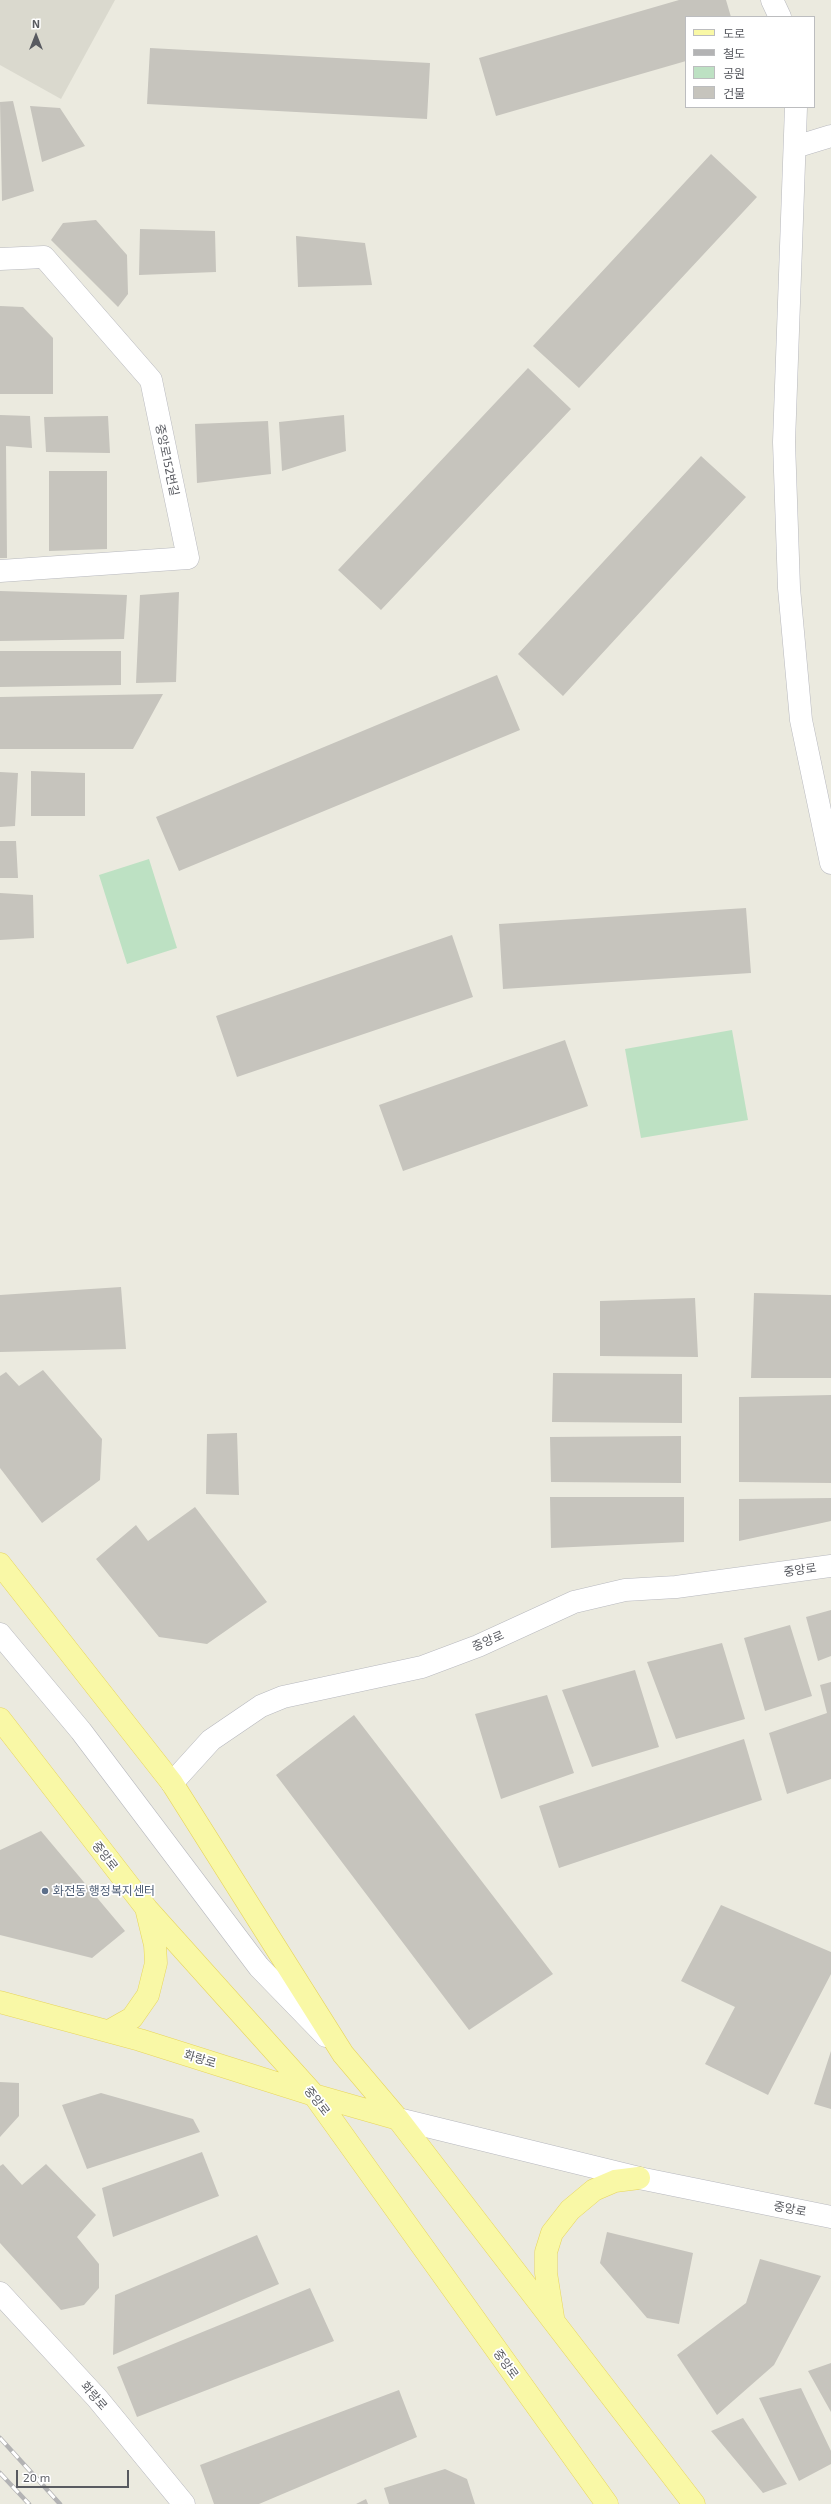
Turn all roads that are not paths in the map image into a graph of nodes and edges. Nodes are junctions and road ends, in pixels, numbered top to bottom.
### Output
1 (772, 0) edge
2 (780, 16) edge
3 (796, 108) edge
4 (831, 136) edge
5 (795, 147) junction
6 (0, 259) edge
7 (0, 571) edge
8 (831, 863) edge
9 (0, 1564) edge
10 (831, 1566) edge
11 (0, 1634) edge
12 (0, 1719) edge
13 (172, 1783) junction
14 (147, 1909) junction
15 (0, 2002) edge
16 (109, 2031) junction
17 (343, 2054) junction
18 (314, 2095) junction
19 (398, 2118) junction
20 (639, 2178) junction
21 (831, 2217) edge
22 (0, 2293) edge
23 (553, 2320) junction
24 (184, 2504) edge
25 (607, 2504) edge
26 (694, 2504) edge

1 - 2 street
3 - 5 street
4 - 5 street
5 - 8 street
6 - 7 street, 중앙로152번길
9 - 13 main road
10 - 13 street, 중앙로
11 - 17 street
12 - 14 main road, 중앙로
13 - 17 main road
14 - 16 main road
14 - 18 main road, 중앙로
15 - 16 main road, 화랑로
16 - 18 main road, 화랑로
17 - 19 main road
18 - 19 main road, 화랑로
18 - 25 main road, 중앙로
19 - 20 street, 중앙로
19 - 23 main road
20 - 21 street, 중앙로
20 - 23 main road
22 - 24 street, 화랑로
23 - 26 main road

